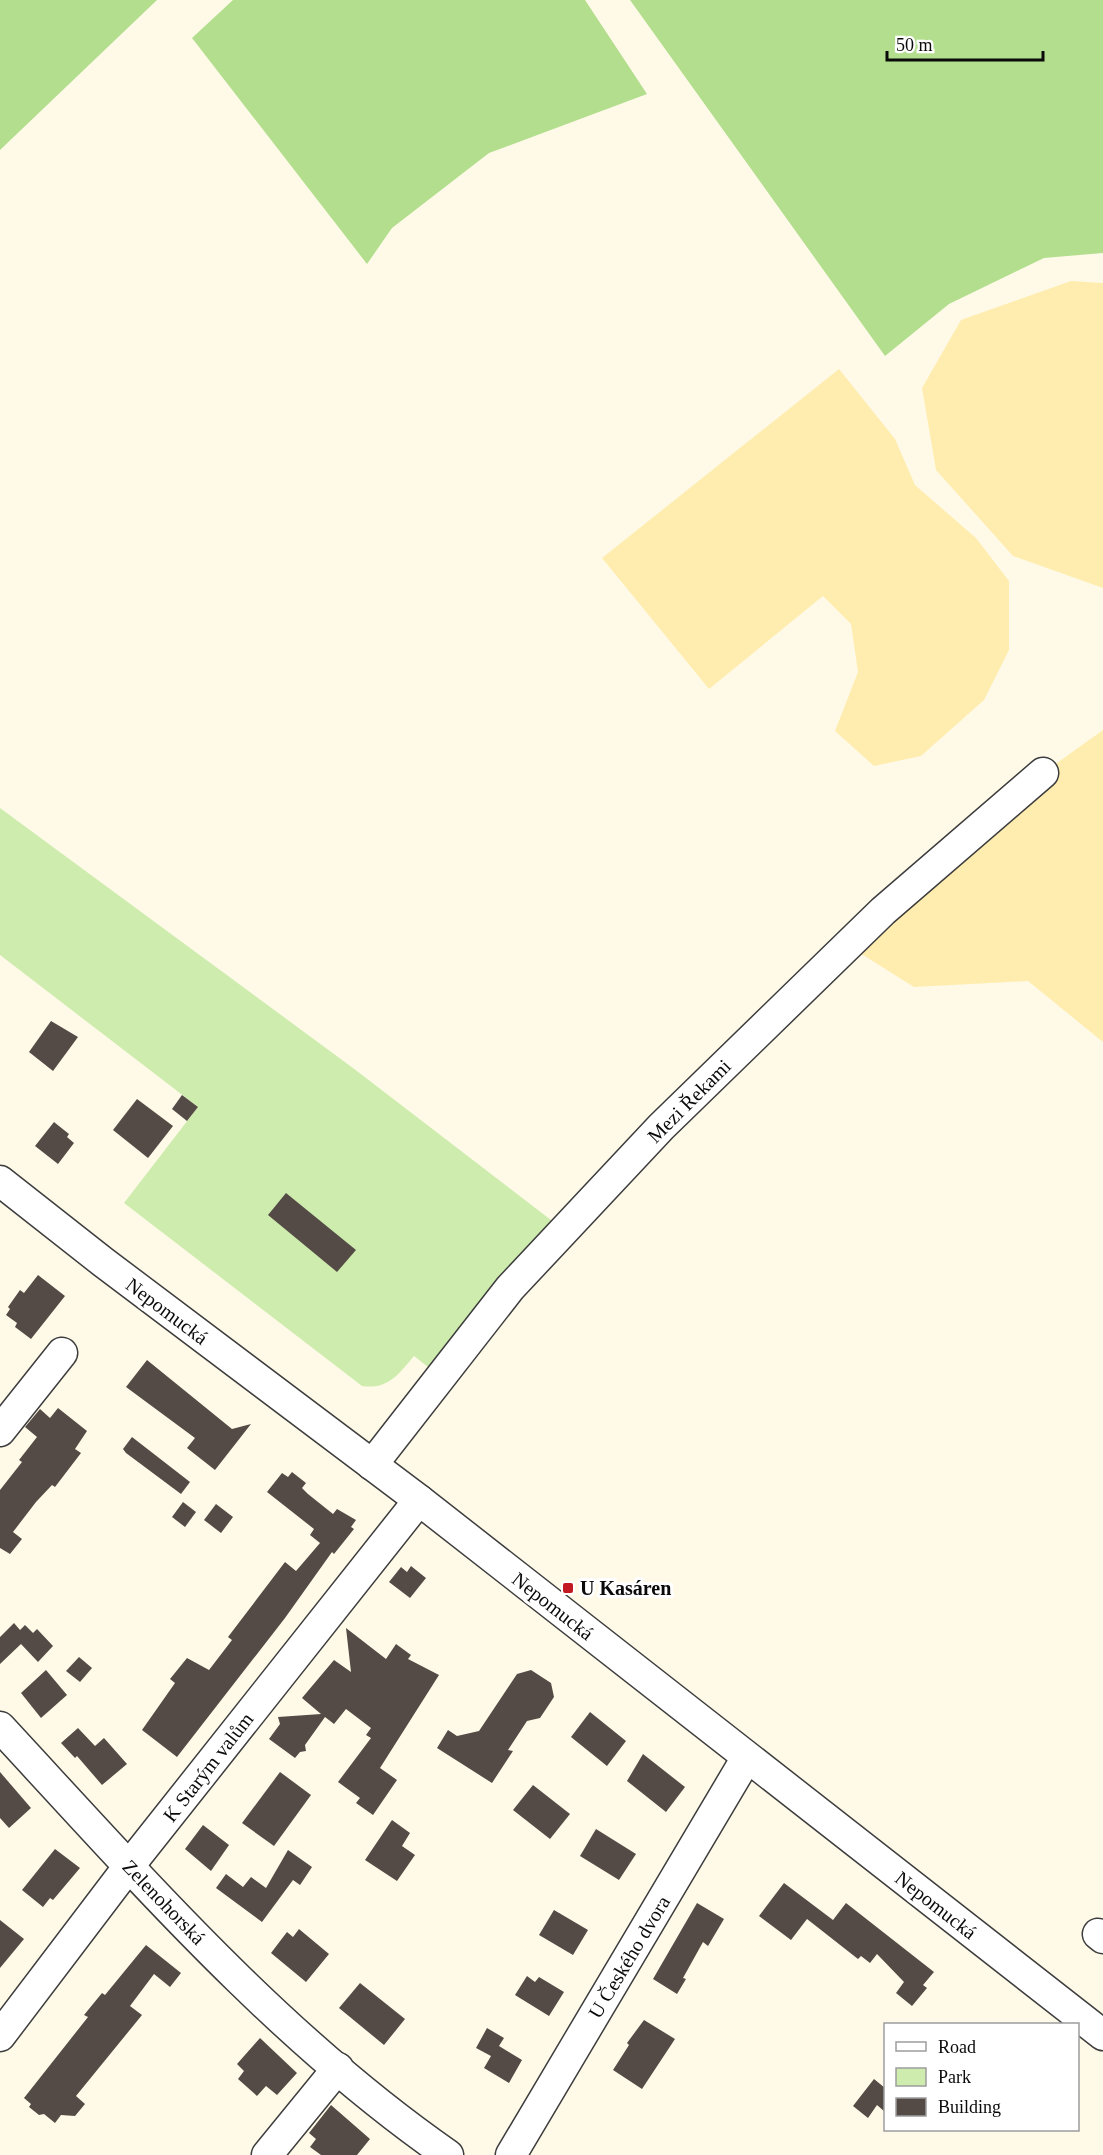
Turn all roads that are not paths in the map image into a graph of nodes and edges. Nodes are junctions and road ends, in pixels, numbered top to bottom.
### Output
1 (1043, 773) dead end
2 (0, 1180) edge
3 (62, 1353) dead end
4 (0, 1431) edge
5 (372, 1465) junction
6 (419, 1500) junction
7 (0, 1727) edge
8 (747, 1759) junction
9 (129, 1866) junction
10 (1103, 2035) edge
11 (0, 2036) edge
12 (339, 2068) junction
13 (267, 2155) edge
14 (448, 2155) edge
15 (511, 2155) edge

1 - 5 street, Mezi Řekami
2 - 5 street, Nepomucká
3 - 4 street
5 - 6 street, Nepomucká
6 - 8 street, Nepomucká
6 - 9 street, K Starým valům
7 - 9 street, Zelenohorská
8 - 10 street, Nepomucká
8 - 15 street, U Českého dvora
9 - 11 street, K Starým valům
9 - 12 street, Zelenohorská
12 - 13 street
12 - 14 street, Zelenohorská

